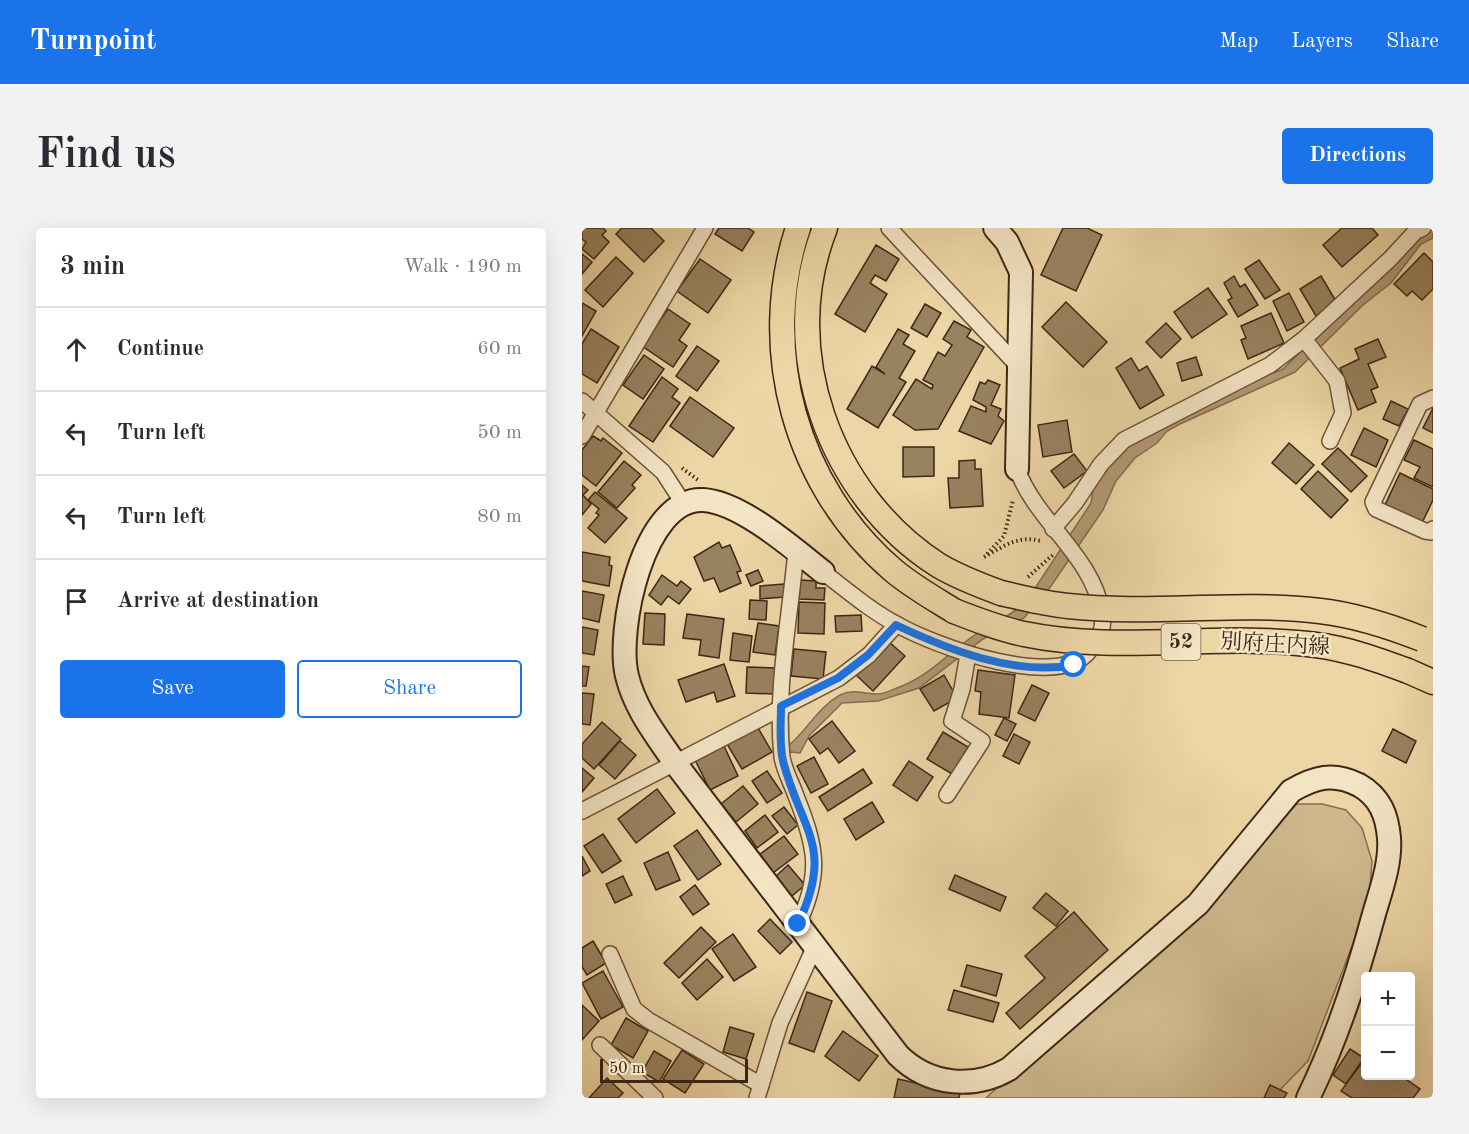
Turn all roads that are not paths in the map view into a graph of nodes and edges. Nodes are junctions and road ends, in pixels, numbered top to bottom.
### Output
1 (705, 228) edge
2 (798, 228) edge
3 (825, 228) edge
4 (889, 228) edge
5 (995, 228) edge
6 (1422, 228) edge
7 (1304, 339) junction
8 (1019, 367) junction
9 (1433, 398) edge
10 (582, 401) edge
11 (596, 413) junction
12 (582, 436) edge
13 (1330, 441) dead end
14 (1017, 469) joint
15 (683, 503) junction
16 (1433, 529) edge
17 (1050, 536) junction
18 (796, 551) junction
19 (824, 572) joint
20 (896, 625) junction
21 (1427, 642) edge
22 (968, 654) junction
23 (1433, 682) edge
24 (781, 706) junction
25 (675, 763) junction
26 (947, 795) dead end
27 (582, 810) edge
28 (798, 924) junction
29 (815, 946) junction
30 (610, 954) dead end
31 (600, 1045) dead end
32 (759, 1091) edge
33 (655, 1098) edge
34 (1308, 1098) edge

1 - 11 street
2 - 23 main road, 別府庄内線 / 52, bridge
3 - 21 main road, 別府庄内線 / 52, bridge
4 - 8 street
5 - 8 street
6 - 7 street
7 - 13 street
7 - 17 street
8 - 14 street
9 - 16 street
10 - 11 street
11 - 12 street
11 - 15 street
14 - 17 street
15 - 18 street
15 - 25 street
17 - 22 street
18 - 19 street
18 - 24 street
19 - 20 street
20 - 22 street
20 - 24 street
22 - 26 street
24 - 25 street
24 - 28 street
25 - 27 street
25 - 28 street
28 - 29 street
29 - 32 street
29 - 34 street
30 - 32 street
31 - 33 street

